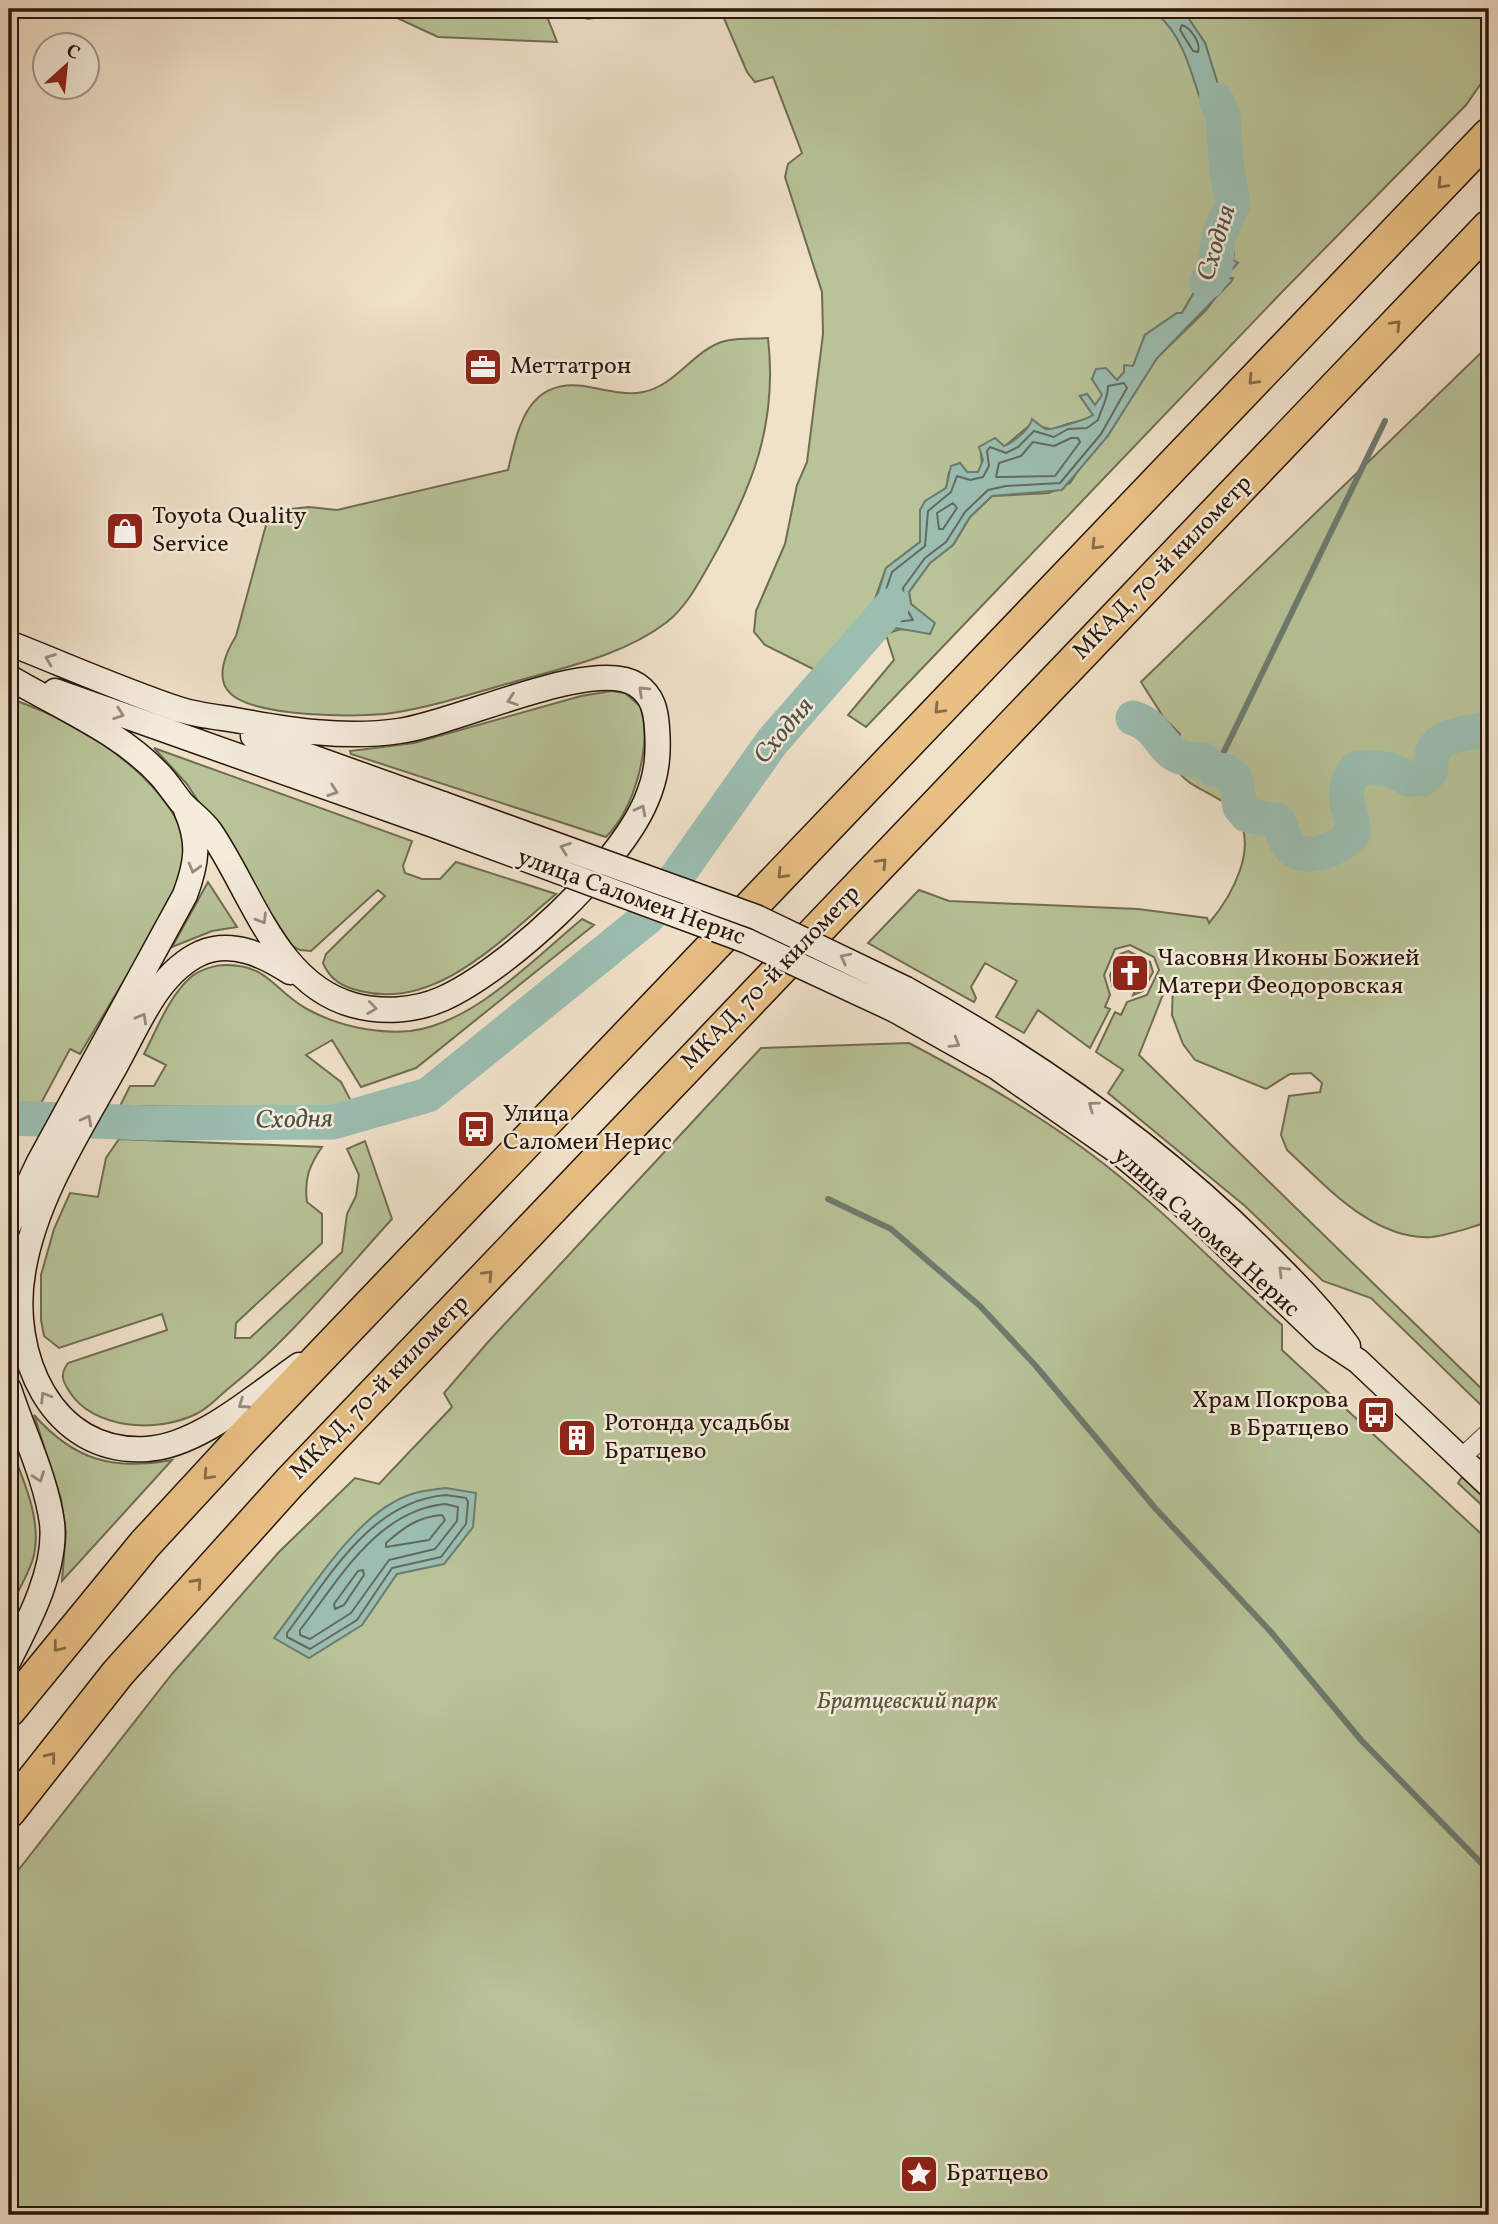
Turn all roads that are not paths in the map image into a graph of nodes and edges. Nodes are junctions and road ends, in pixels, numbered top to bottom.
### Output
1 (1489, 135) edge
2 (1489, 227) edge
3 (9, 643) edge
4 (9, 676) edge
5 (182, 710) junction
6 (182, 803) junction
7 (440, 815) junction
8 (310, 984) junction
9 (9, 1225) edge
10 (340, 1337) junction
11 (9, 1389) edge
12 (1489, 1432) edge
13 (1461, 1458) junction
14 (1489, 1485) edge
15 (9, 1660) edge
16 (9, 1710) edge
17 (9, 1811) edge

1 -> 10 highway
17 -> 2 highway, МКАД, 70-й километр
5 -> 3 main road
4 - 6 main road
4 -> 7 main road, улица Саломеи Нерис
5 - 7 main road, улица Саломеи Нерис
8 -> 5 main road
6 -> 8 main road
6 -> 9 main road
7 - 13 main road, улица Саломеи Нерис, bridge
10 -> 8 main road
10 -> 16 highway
11 -> 15 main road
12 - 13 street
13 - 14 main road, улица Саломеи Нерис

